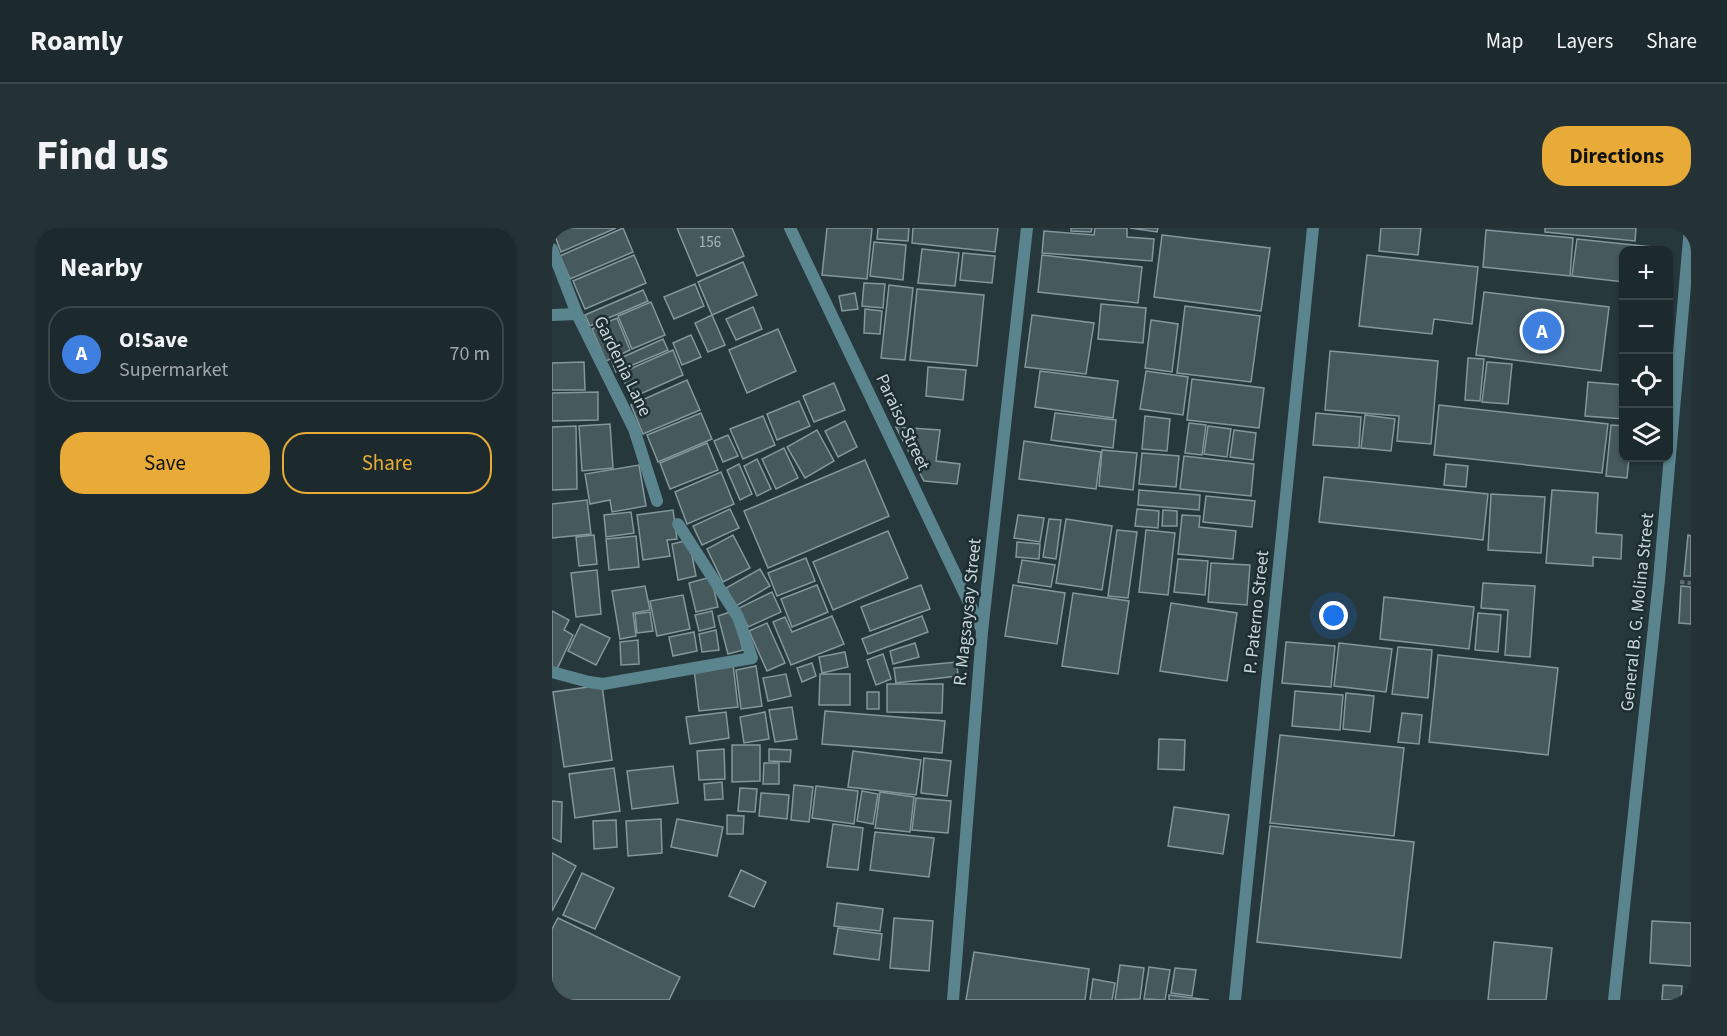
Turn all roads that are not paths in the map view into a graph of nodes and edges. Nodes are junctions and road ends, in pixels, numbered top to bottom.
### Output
1 (790, 228) edge
2 (1027, 228) edge
3 (1313, 228) edge
4 (1690, 228) edge
5 (552, 249) edge
6 (577, 314) junction
7 (552, 315) edge
8 (657, 501) dead end
9 (678, 524) dead end
10 (982, 632) junction
11 (552, 672) edge
12 (953, 1000) edge
13 (1234, 1000) edge
14 (1614, 1000) edge

1 - 10 street, Paraiso Street
2 - 10 street, R. Magsaysay Street
3 - 13 street, P. Paterno Street
4 - 14 street, General B. G. Molina Street
5 - 6 street, Gardenia Lane
6 - 7 street
6 - 8 street, Gardenia Lane
9 - 11 street
10 - 12 street, R. Magsaysay Street

